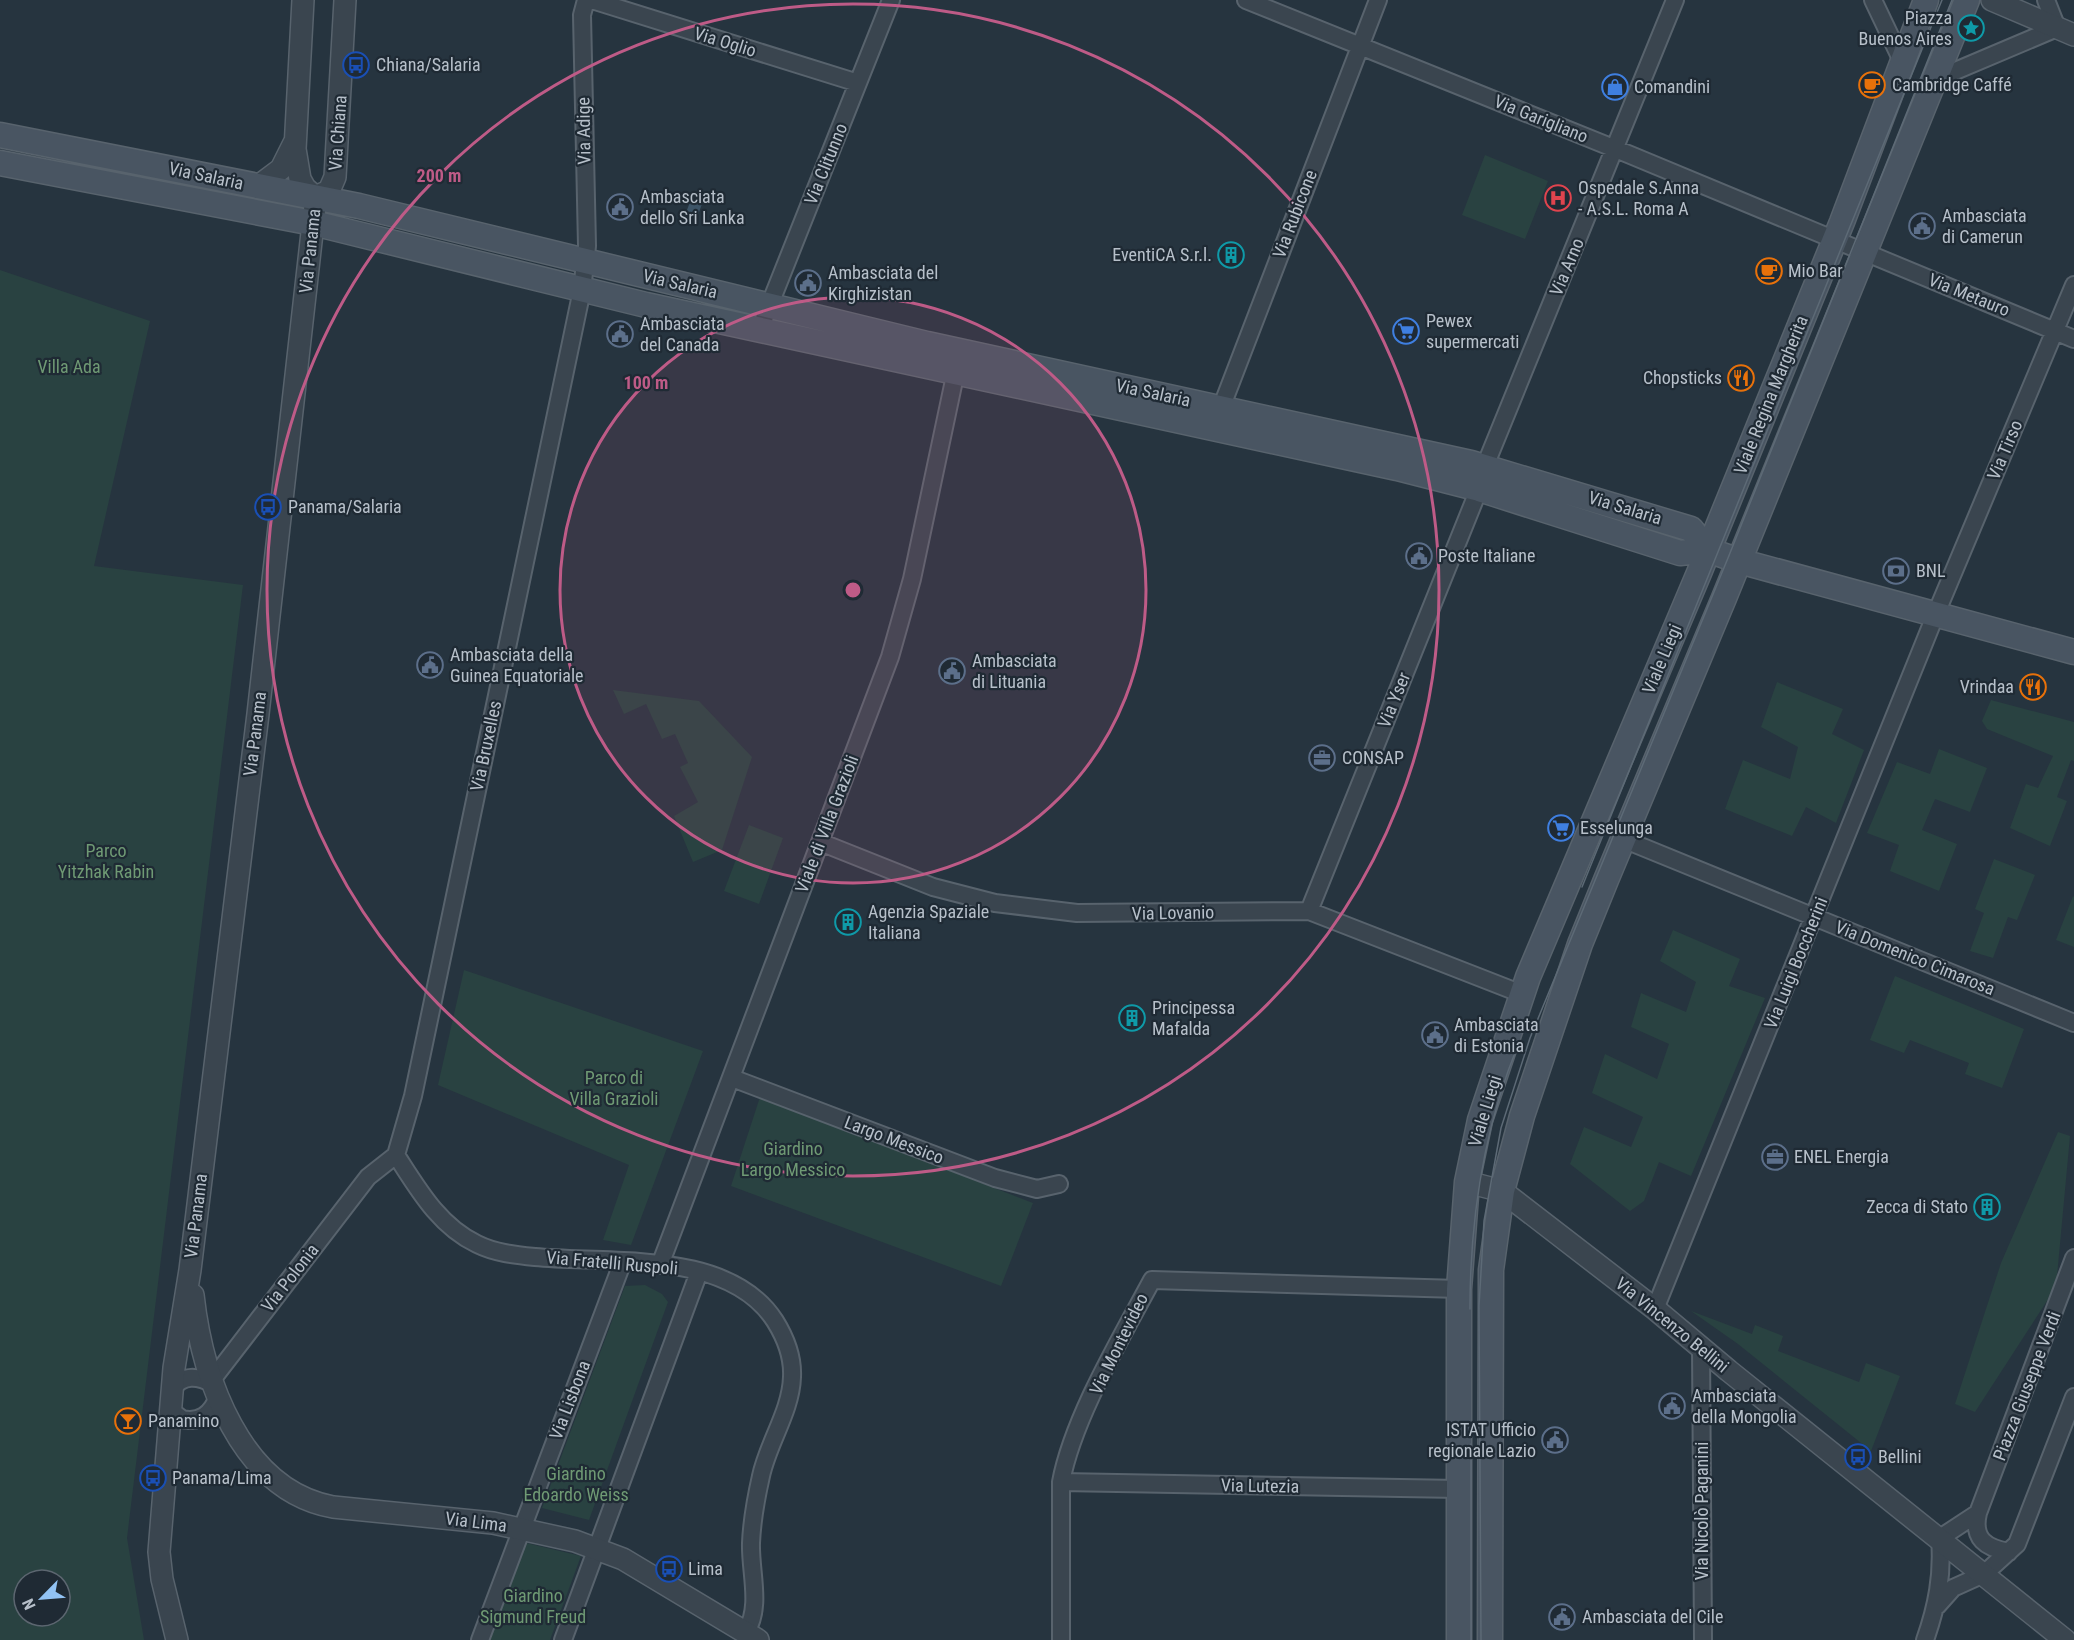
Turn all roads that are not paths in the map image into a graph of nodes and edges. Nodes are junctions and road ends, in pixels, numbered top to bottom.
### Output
1 (303, 0) edge
2 (345, 0) edge
3 (586, 0) edge
4 (592, 0) edge
5 (891, 0) edge
6 (1246, 0) edge
7 (1378, 0) edge
8 (1675, 0) edge
9 (1873, 0) edge
10 (1926, 0) edge
11 (1967, 0) edge
12 (1992, 0) edge
13 (2046, 0) edge
14 (2066, 31) edge
15 (1359, 45) junction
16 (1903, 63) junction
17 (1934, 81) junction
18 (858, 83) junction
19 (0, 135) edge
20 (294, 140) junction
21 (1616, 149) junction
22 (0, 163) edge
23 (257, 187) junction
24 (315, 197) junction
25 (314, 223) junction
26 (1835, 239) junction
27 (1864, 252) junction
28 (585, 263) junction
29 (2074, 285) edge
30 (582, 290) junction
31 (770, 305) junction
32 (759, 329) junction
33 (2056, 331) junction
34 (2074, 339) edge
35 (956, 372) junction
36 (1217, 418) junction
37 (1482, 478) junction
38 (1708, 550) junction
39 (1739, 561) junction
40 (1935, 616) junction
41 (2074, 642) edge
42 (2050, 645) junction
43 (2074, 652) edge
44 (1623, 839) junction
45 (820, 842) junction
46 (1308, 911) junction
47 (1814, 917) junction
48 (1522, 994) junction
49 (2074, 1023) edge
50 (732, 1078) junction
51 (396, 1155) junction
52 (1467, 1182) junction
53 (1059, 1184) dead end
54 (1502, 1191) junction
55 (2074, 1258) edge
56 (623, 1261) junction
57 (660, 1265) junction
58 (190, 1270) junction
59 (699, 1272) junction
60 (1459, 1289) junction
61 (2068, 1297) edge
62 (1655, 1308) junction
63 (1701, 1347) junction
64 (214, 1387) junction
65 (172, 1389) junction
66 (2074, 1397) edge
67 (179, 1415) junction
68 (1061, 1482) junction
69 (1459, 1489) junction
70 (1978, 1513) junction
71 (521, 1528) junction
72 (1940, 1538) junction
73 (597, 1549) junction
74 (2009, 1551) junction
75 (1984, 1574) junction
76 (1936, 1606) junction
77 (752, 1636) edge
78 (177, 1640) edge
79 (480, 1640) edge
80 (563, 1640) edge
81 (1061, 1640) edge
82 (1459, 1640) edge
83 (1490, 1640) edge
84 (1702, 1640) edge
85 (1925, 1640) edge
86 (2065, 1640) edge

1 - 20 street, Via Chiana
2 - 24 street, Via Chiana
3 - 28 street, Via Adige
4 - 18 street, Via Oglio
5 - 18 street, Via Clitunno
6 - 15 street, Via Garigliano
7 - 15 street, Via Rubicone
8 - 21 street, Via Arno
9 - 16 street
10 - 16 main road, Viale Regina Margherita
11 - 17 main road, Viale Regina Margherita
12 - 14 street
13 - 14 street
14 - 17 street
15 - 21 street, Via Garigliano
15 - 36 street, Via Rubicone
16 - 26 main road, Viale Regina Margherita
17 - 27 main road, Viale Regina Margherita
18 - 31 street, Via Clitunno
19 - 23 main road, Via Salaria
20 - 23 street
20 - 24 street, Via Chiana
21 - 26 street, Via Garigliano
21 - 37 street, Via Arno
22 - 25 main road, Via Salaria
23 - 24 main road, Via Salaria
24 - 25 street, Via Panama
24 - 28 main road, Via Salaria
25 - 30 main road, Via Salaria
25 - 58 street, Via Panama
26 - 27 street
26 - 38 main road, Viale Regina Margherita
27 - 33 street, Via Metauro
27 - 39 main road, Viale Regina Margherita
28 - 30 street
28 - 31 main road, Via Salaria
29 - 33 street, Via Tirso
30 - 32 main road, Via Salaria
30 - 51 street, Via Bruxelles
31 - 32 street, Via Clitunno
31 - 36 main road, Via Salaria
32 - 35 main road, Via Salaria
33 - 34 street, Via Metauro
33 - 40 street, Via Tirso
35 - 36 main road, Via Salaria
35 - 45 street, Viale di Villa Grazioli
36 - 37 main road, Via Salaria
37 - 38 main road, Via Salaria
37 - 46 street, Via Yser
38 - 39 main road, Via Salaria
38 - 48 main road, Viale Liegi
39 - 40 main road, Via Salaria
39 - 44 main road, Viale Liegi
40 - 42 main road, Via Salaria
40 - 47 street, Via Luigi Boccherini
41 - 42 street
42 - 43 main road, Via Salaria
44 - 47 street, Via Domenico Cimarosa
44 - 54 main road, Viale Liegi
45 - 46 street, Via Lovanio
45 - 50 street, Viale di Villa Grazioli
46 - 48 street, Via Lovanio
47 - 49 street, Via Domenico Cimarosa
47 - 62 street, Via Luigi Boccherini
48 - 52 main road, Viale Liegi
50 - 53 street, Largo Messico
50 - 57 street, Viale di Villa Grazioli
51 - 56 street, Via Fratelli Ruspoli
51 - 64 street, Via Polonia
52 - 54 street, Via Vincenzo Bellini
52 - 60 main road, Viale Liegi
54 - 62 street, Via Vincenzo Bellini
54 - 83 main road, Viale Liegi
55 - 61 street, Piazza Giuseppe Verdi
56 - 57 street, Via Fratelli Ruspoli
56 - 71 street, Via Lisbona
57 - 59 street, Via Fratelli Ruspoli
58 - 64 street, Via Lima
58 - 65 street
59 - 73 street
59 - 77 street, Via Fratelli Ruspoli
60 - 68 street, Via Montevideo
60 - 69 main road, Viale Liegi
61 - 70 street, Piazza Giuseppe Verdi
62 - 63 street, Via Vincenzo Bellini
63 - 72 street, Via Vincenzo Bellini
63 - 84 street, Via Nicolò Paganini
64 - 65 street
64 - 67 street
64 - 71 street, Via Lima
65 - 67 street
66 - 74 street
67 - 78 street
68 - 69 street, Via Lutezia
68 - 81 street, Via Montevideo
69 - 82 main road, Viale Liegi
70 - 72 street
70 - 74 street, Piazza Giuseppe Verdi
71 - 73 street, Via Lima
71 - 79 street, Via Lisbona
72 - 75 street, Via Vincenzo Bellini
72 - 76 street
73 - 77 street, Via Lima
73 - 80 street
74 - 75 street
75 - 76 street
75 - 86 street, Via Vincenzo Bellini
76 - 85 street

